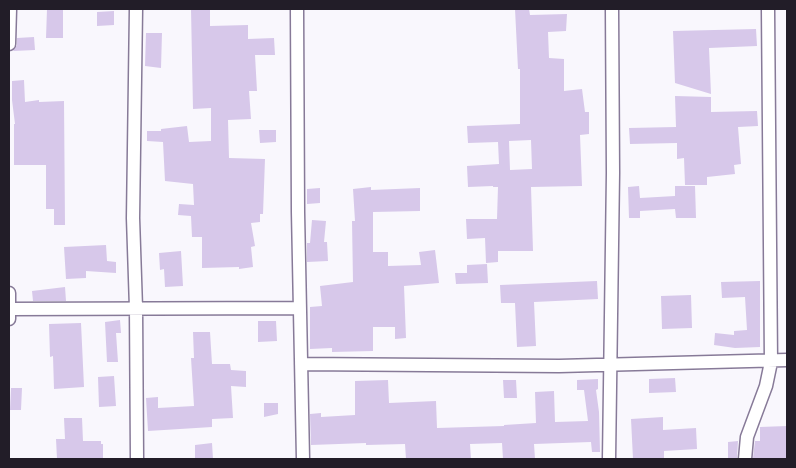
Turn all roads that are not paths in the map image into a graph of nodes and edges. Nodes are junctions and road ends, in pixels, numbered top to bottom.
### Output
1 (10, 9) edge
2 (136, 9) edge
3 (297, 9) edge
4 (612, 9) edge
5 (768, 9) edge
6 (9, 44) edge
7 (9, 293) edge
8 (136, 308) junction
9 (300, 308) junction
10 (9, 309) edge
11 (9, 318) edge
12 (787, 360) edge
13 (771, 362) junction
14 (301, 364) junction
15 (610, 365) junction
16 (137, 459) edge
17 (303, 459) edge
18 (609, 459) edge
19 (744, 459) edge

1 - 6 street
2 - 8 street
3 - 9 street
4 - 15 street
5 - 13 street
7 - 10 street
8 - 9 street
8 - 10 street
8 - 16 street
9 - 14 street
10 - 11 street
12 - 13 street
13 - 15 street
13 - 19 street
14 - 15 street
14 - 17 street
15 - 18 street

